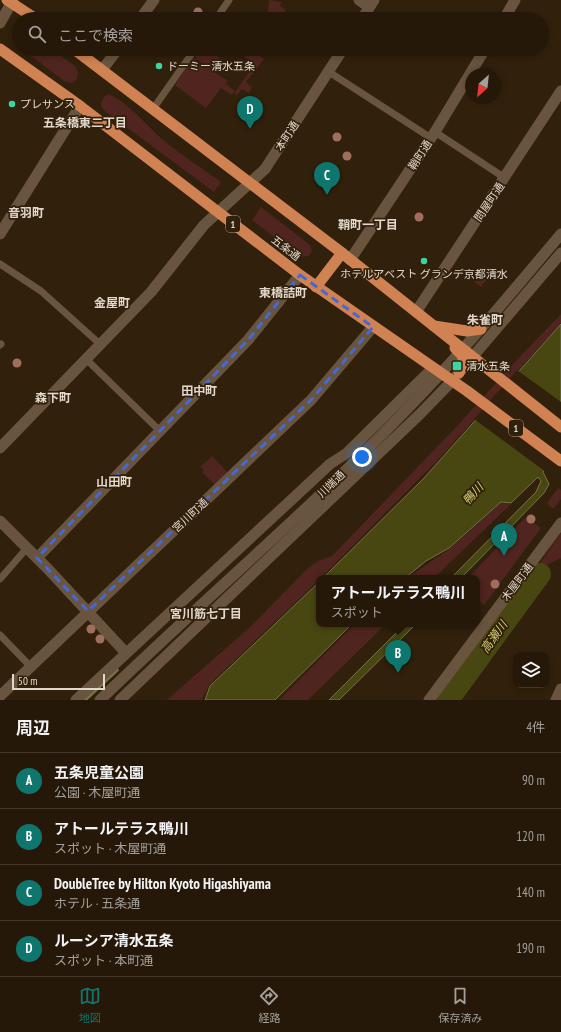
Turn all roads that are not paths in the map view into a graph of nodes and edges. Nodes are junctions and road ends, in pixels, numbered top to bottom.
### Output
1 (154, 0) edge
2 (229, 0) edge
3 (359, 0) edge
4 (515, 0) edge
5 (10, 1) edge
6 (372, 4) edge
7 (26, 12) edge
8 (145, 12) edge
9 (221, 12) edge
10 (508, 12) edge
11 (0, 23) edge
12 (0, 49) edge
13 (83, 56) edge
14 (113, 56) edge
15 (190, 56) edge
16 (339, 56) edge
17 (481, 56) edge
18 (102, 70) junction
19 (329, 72) junction
20 (561, 91) edge
21 (80, 106) junction
22 (153, 109) junction
23 (433, 135) junction
24 (505, 178) junction
25 (249, 184) junction
26 (218, 213) junction
27 (0, 234) edge
28 (561, 234) edge
29 (561, 253) edge
30 (346, 256) junction
31 (0, 264) edge
32 (300, 275) junction
33 (316, 287) junction
34 (416, 312) junction
35 (431, 325) junction
36 (373, 327) junction
37 (481, 329) junction
38 (101, 345) junction
39 (461, 351) junction
40 (473, 358) junction
41 (87, 360) junction
42 (437, 371) junction
43 (455, 377) junction
44 (561, 427) edge
45 (160, 431) junction
46 (0, 448) edge
47 (561, 461) edge
48 (0, 521) edge
49 (561, 522) edge
50 (27, 548) junction
51 (37, 558) junction
52 (0, 579) edge
53 (88, 611) junction
54 (0, 635) edge
55 (126, 653) junction
56 (31, 667) junction
57 (561, 689) edge
58 (0, 696) edge
59 (76, 700) edge
60 (100, 700) edge
61 (120, 700) edge
62 (430, 700) edge
63 (556, 700) edge

1 - 8 street
2 - 9 lane
3 - 6 street
4 - 10 street
5 - 7 highway
5 - 11 street
12 - 21 highway, 五条通 / 1
13 - 18 highway
14 - 18 street
15 - 22 lane
16 - 19 street, 本町通
17 - 23 street, 鞘町通
18 - 22 highway
19 - 23 lane
19 - 25 street, 本町通
20 - 24 street, 問屋町通
21 - 26 highway, 五条通 / 1
21 - 27 street
22 - 25 highway
23 - 24 lane
23 - 30 street, 鞘町通
24 - 34 street, 問屋町通
25 - 26 street, 本町通
25 - 30 highway
26 - 32 highway, 五条通 / 1
26 - 38 street, 本町通
28 - 37 street, 川端通
29 - 40 street, 川端通
30 - 33 highway
30 - 34 highway
31 - 38 lane
32 - 33 highway, 五条通 / 1
32 - 45 street
33 - 36 highway, 五条通 / 1
34 - 35 highway
35 - 37 highway
35 - 39 highway
36 - 42 highway, 五条通 / 1
36 - 53 street, 宮川町通
37 - 39 street, 川端通
38 - 41 street, 本町通
39 - 40 highway
39 - 42 street, 川端通
39 - 43 highway
40 - 43 street, 川端通
40 - 44 highway
41 - 45 lane
41 - 46 street, 本町通
42 - 43 highway, 五条通 / 1
42 - 55 street
42 - 60 street, 川端通
43 - 47 highway, 五条通 / 1
43 - 61 street, 川端通
45 - 51 street
48 - 50 street
49 - 62 street, 木屋町通
50 - 51 street
50 - 52 lane
51 - 53 street
53 - 55 street
53 - 56 street, 宮川町通
54 - 56 lane
55 - 59 street
56 - 58 street, 宮川町通
57 - 63 street

